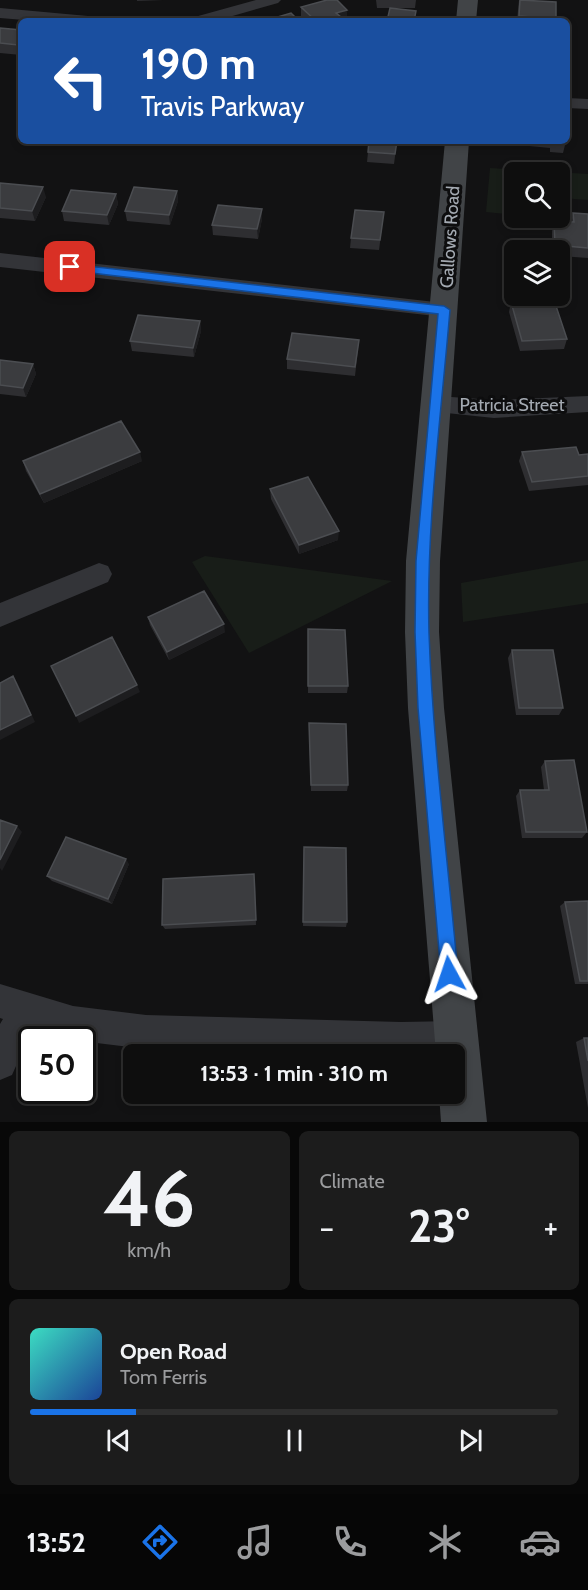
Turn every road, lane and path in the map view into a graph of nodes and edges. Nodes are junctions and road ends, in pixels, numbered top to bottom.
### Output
1 (86, 0) edge
2 (273, 0) edge
3 (468, 0) edge
4 (0, 13) edge
5 (59, 18) edge
6 (82, 18) edge
7 (208, 18) edge
8 (466, 18) edge
9 (570, 103) edge
10 (588, 104) edge
11 (457, 144) edge
12 (0, 260) edge
13 (444, 310) junction
14 (437, 404) junction
15 (588, 404) edge
16 (99, 574) dead end
17 (0, 615) edge
18 (12, 1005) edge
19 (456, 1038) junction
20 (0, 1063) edge
21 (464, 1122) edge

1 - 6 street
2 - 7 street
3 - 8 main road
4 - 5 street
9 - 10 street
11 - 13 main road, Gallows Road
12 - 13 street
13 - 14 main road, Gallows Road
14 - 15 street, Patricia Street
14 - 19 main road, Gallows Road
16 - 17 street
18 - 19 street
18 - 20 street
19 - 21 main road, Gallows Road

